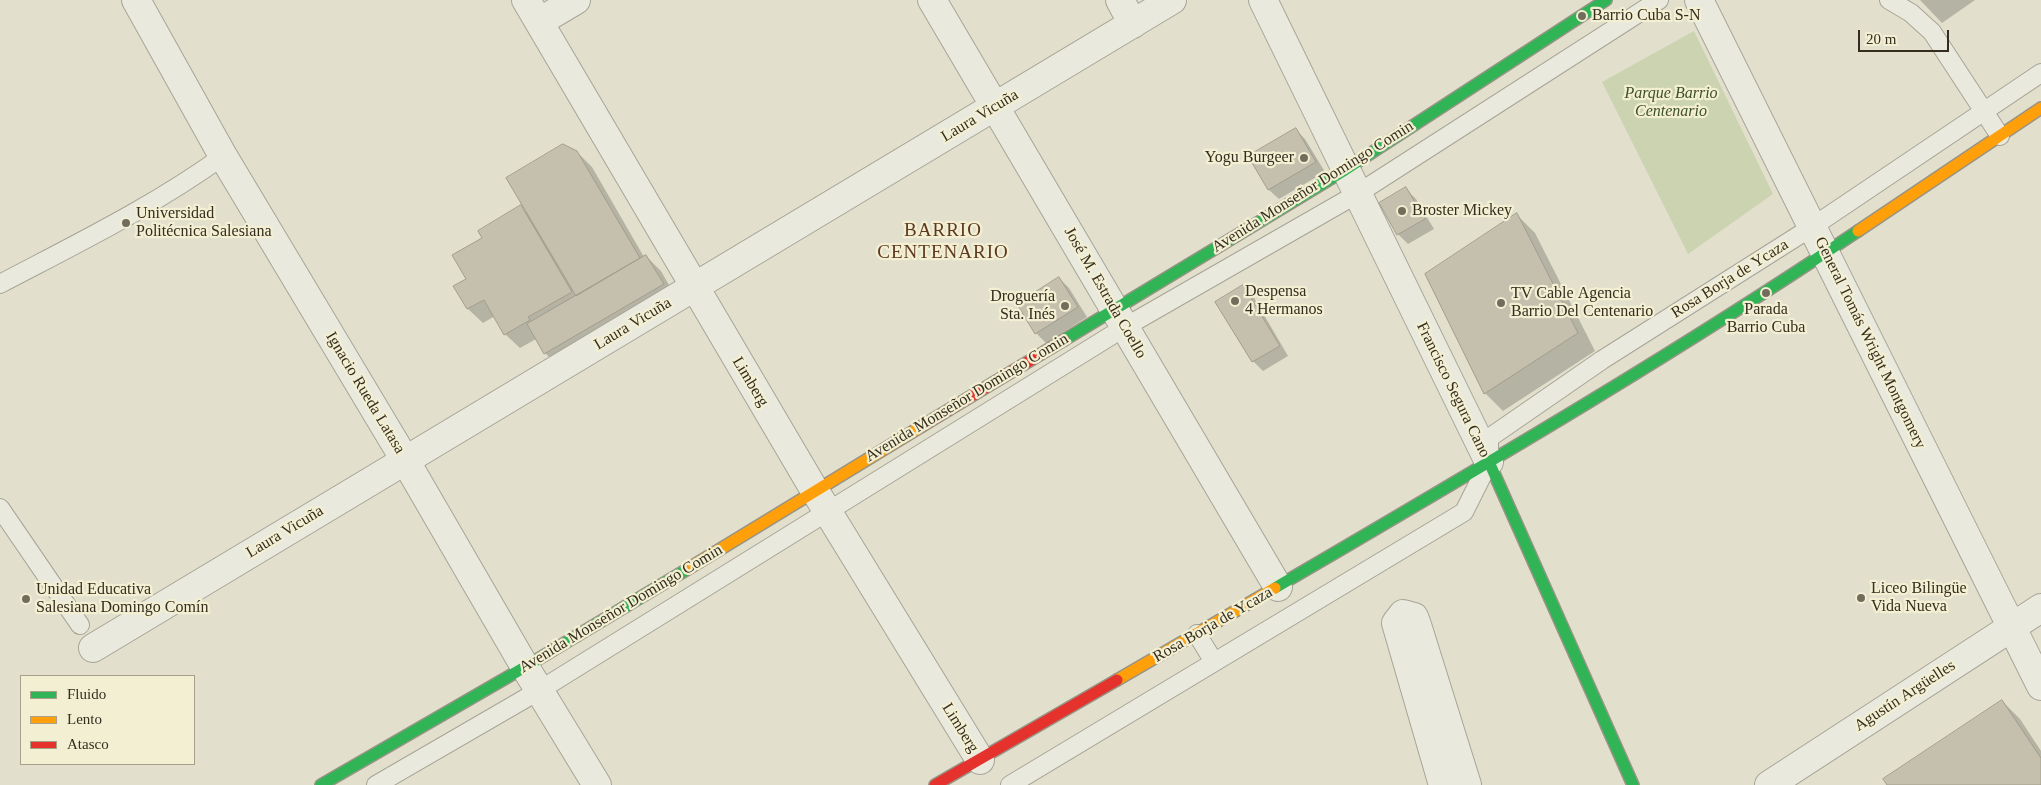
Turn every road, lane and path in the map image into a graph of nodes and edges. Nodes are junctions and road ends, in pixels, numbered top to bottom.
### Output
1 (136, 0) edge
2 (576, 0) edge
3 (932, 0) edge
4 (1120, 0) edge
5 (1172, 0) edge
6 (1263, 0) edge
7 (1606, 0) edge
8 (1658, 0) edge
9 (1699, 0) edge
10 (1889, 0) edge
11 (532, 11) edge
12 (1133, 24) junction
13 (2041, 72) edge
14 (996, 106) junction
15 (2041, 108) edge
16 (1984, 110) junction
17 (2000, 136) junction
18 (223, 156) junction
19 (1345, 170) junction
20 (1357, 194) junction
21 (1812, 226) junction
22 (1825, 252) junction
23 (0, 284) edge
24 (694, 287) junction
25 (1120, 318) junction
26 (406, 460) junction
27 (1489, 462) junction
28 (821, 502) junction
29 (0, 508) edge
30 (1278, 587) junction
31 (2041, 608) edge
32 (2012, 627) junction
33 (1197, 634) junction
34 (87, 636) joint
35 (1214, 662) junction
36 (525, 667) junction
37 (2041, 686) edge
38 (540, 690) junction
39 (980, 760) junction
40 (939, 784) edge
41 (321, 785) edge
42 (376, 785) edge
43 (597, 785) edge
44 (1010, 785) edge
45 (1443, 785) edge
46 (1467, 785) edge
47 (1633, 785) edge
48 (1769, 785) edge

1 - 18 street, Ignacio Rueda Latasa
2 - 11 street
3 - 14 street, José M. Estrada Coello
4 - 12 street
5 - 12 street, Laura Vicuña
6 - 19 street, Francisco Segura Cano
7 - 19 main road, Avenida Monseñor Domingo Comin
8 - 20 lane, Avenida Monseñor Domingo Comin
9 - 21 street, General Tomás Wright Montgomery
10 - 16 lane
11 - 24 street, Limberg
12 - 14 street, Laura Vicuña
13 - 16 lane, Rosa Borja de Ycaza
14 - 24 street, Laura Vicuña
14 - 25 street, José M. Estrada Coello
15 - 17 main road, Rosa Borja de Ycaza
16 - 17 lane
16 - 21 lane, Rosa Borja de Ycaza
17 - 22 main road, Rosa Borja de Ycaza
18 - 23 lane
18 - 26 street, Ignacio Rueda Latasa
19 - 20 street, Francisco Segura Cano
19 - 25 main road, Avenida Monseñor Domingo Comin
20 - 25 lane, Avenida Monseñor Domingo Comin
20 - 27 street, Francisco Segura Cano
21 - 22 street, General Tomás Wright Montgomery
21 - 27 lane, Rosa Borja de Ycaza
22 - 27 main road, Rosa Borja de Ycaza
22 - 32 street, General Tomás Wright Montgomery
24 - 26 street, Laura Vicuña
24 - 28 street, Limberg
25 - 28 lane, Avenida Monseñor Domingo Comin
25 - 28 main road, Avenida Monseñor Domingo Comin
25 - 30 street, José M. Estrada Coello
26 - 34 street, Laura Vicuña
26 - 36 street, Ignacio Rueda Latasa
27 - 30 main road, Rosa Borja de Ycaza
27 - 35 lane, Rosa Borja de Ycaza
27 - 47 main road, Francisco Segura Cano
28 - 36 main road, Avenida Monseñor Domingo Comin
28 - 38 lane, Avenida Monseñor Domingo Comin
28 - 39 street, Limberg
29 - 34 lane
30 - 33 main road, Rosa Borja de Ycaza
31 - 32 street, Agustín Argüelles
32 - 37 street, General Tomás Wright Montgomery
32 - 48 street, Agustín Argüelles
33 - 35 lane
33 - 39 main road, Rosa Borja de Ycaza
35 - 44 lane, Rosa Borja de Ycaza
36 - 38 street, Ignacio Rueda Latasa
36 - 41 main road, Avenida Monseñor Domingo Comin
38 - 42 lane, Avenida Monseñor Domingo Comin
38 - 43 street, Ignacio Rueda Latasa
39 - 40 main road, Rosa Borja de Ycaza
45 - 46 street

